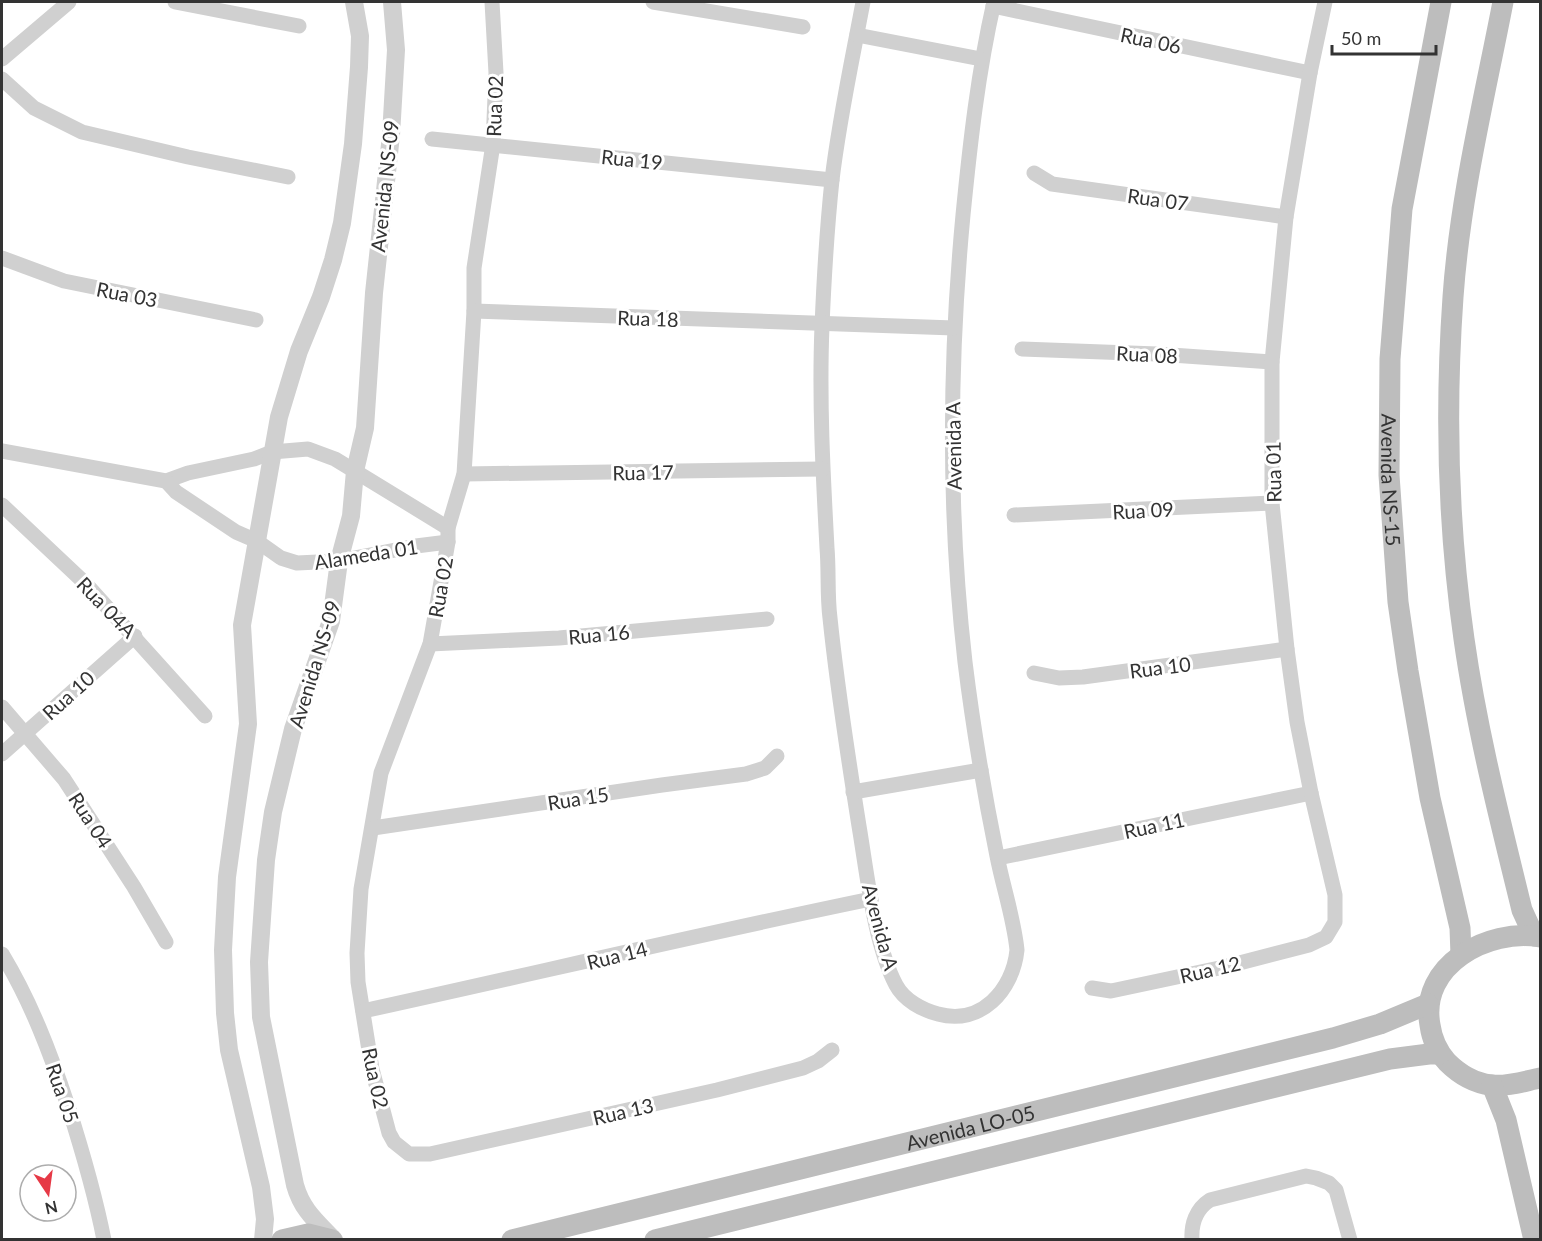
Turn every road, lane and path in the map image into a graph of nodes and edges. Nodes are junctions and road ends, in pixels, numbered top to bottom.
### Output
1 (69, 2) edge
2 (175, 2) edge
3 (354, 2) edge
4 (392, 2) edge
5 (492, 2) edge
6 (652, 2) edge
7 (862, 2) edge
8 (1325, 2) edge
9 (1441, 2) edge
10 (1503, 2) edge
11 (993, 4) edge
12 (299, 26) dead end
13 (803, 27) dead end
14 (856, 35) junction
15 (2, 59) edge
16 (981, 59) junction
17 (1310, 73) junction
18 (2, 79) edge
19 (432, 139) dead end
20 (494, 144) junction
21 (1034, 173) dead end
22 (288, 177) dead end
23 (832, 180) junction
24 (1286, 217) junction
25 (2, 258) edge
26 (474, 311) junction
27 (256, 320) dead end
28 (822, 324) junction
29 (954, 328) junction
30 (1022, 349) dead end
31 (1272, 362) junction
32 (2, 451) edge
33 (272, 452) junction
34 (822, 469) junction
35 (355, 471) junction
36 (464, 474) junction
37 (166, 481) junction
38 (1272, 504) junction
39 (2, 505) edge
40 (1014, 515) dead end
41 (448, 535) junction
42 (257, 542) junction
43 (339, 561) junction
44 (767, 619) dead end
45 (135, 636) junction
46 (430, 645) junction
47 (1287, 649) junction
48 (1034, 673) dead end
49 (2, 706) edge
50 (205, 716) dead end
51 (26, 733) junction
52 (2, 754) edge
53 (777, 756) dead end
54 (981, 771) junction
55 (853, 792) junction
56 (1311, 793) junction
57 (374, 828) junction
58 (998, 858) junction
59 (871, 899) junction
60 (1326, 937) joint
61 (1537, 937) edge
62 (166, 942) dead end
63 (2, 954) edge
64 (1461, 956) junction
65 (1092, 988) dead end
66 (1428, 1004) junction
67 (363, 1011) junction
68 (832, 1050) dead end
69 (1440, 1054) junction
70 (1540, 1078) edge
71 (1492, 1085) junction
72 (409, 1154) joint
73 (104, 1239) edge
74 (263, 1239) edge
75 (282, 1239) edge
76 (333, 1239) edge
77 (512, 1239) edge
78 (654, 1239) edge
79 (1192, 1239) edge
80 (1350, 1239) edge
81 (1534, 1239) edge

1 - 15 street
2 - 12 street
3 - 33 street, Avenida NS-09
4 - 35 street, Avenida NS-09
5 - 20 street, Rua 02
6 - 13 street
7 - 14 street, Avenida A
8 - 17 street, Rua 01
9 - 64 main road, Avenida NS-15
10 - 61 main road
11 - 16 street, Avenida A
11 - 17 street, Rua 06
14 - 16 street
14 - 23 street, Avenida A
16 - 29 street, Avenida A
17 - 24 street, Rua 01
18 - 22 street
19 - 20 street, Rua 19
20 - 23 street, Rua 19
20 - 26 street, Rua 02
21 - 24 street, Rua 07
23 - 28 street, Avenida A
24 - 31 street, Rua 01
25 - 27 street, Rua 03
26 - 28 street, Rua 18
26 - 36 street, Rua 02
28 - 29 street, Rua 18
28 - 34 street, Avenida A
29 - 54 street, Avenida A
30 - 31 street, Rua 08
31 - 38 street, Rua 01
32 - 37 street, Alameda 01
33 - 35 street, Alameda 01
33 - 37 street, Alameda 01
33 - 42 street, Avenida NS-09
34 - 36 street, Rua 17
34 - 55 street, Avenida A
35 - 41 street, Alameda 01
35 - 43 street, Avenida NS-09
36 - 41 street, Rua 02
37 - 42 street, Alameda 01
38 - 40 street, Rua 09
38 - 47 street, Rua 01
39 - 45 street, Rua 04A
41 - 43 street, Alameda 01
41 - 46 street, Rua 02
42 - 43 street, Alameda 01
42 - 74 street, Avenida NS-09
43 - 76 street, Avenida NS-09
44 - 46 street, Rua 16
45 - 50 street, Rua 04A
45 - 51 street, Rua 10
46 - 57 street, Rua 02
47 - 48 street, Rua 10
47 - 56 street, Rua 01
49 - 51 street, Rua 04
51 - 52 street, Rua 10
51 - 62 street, Rua 04
53 - 57 street, Rua 15
54 - 55 street
54 - 58 street, Avenida A
55 - 59 street, Avenida A
56 - 58 street, Rua 11
56 - 60 street, Rua 01
57 - 67 street, Rua 02
58 - 59 street, Avenida A
59 - 67 street, Rua 14
60 - 65 street, Rua 12
61 - 64 main road
63 - 73 street, Rua 05
64 - 66 main road
66 - 69 main road
66 - 77 main road, Avenida LO-05
67 - 72 street, Rua 02
68 - 72 street, Rua 13
69 - 71 main road
69 - 78 main road, Avenida LO-05
70 - 71 main road
71 - 81 main road
75 - 76 main road
79 - 80 street

